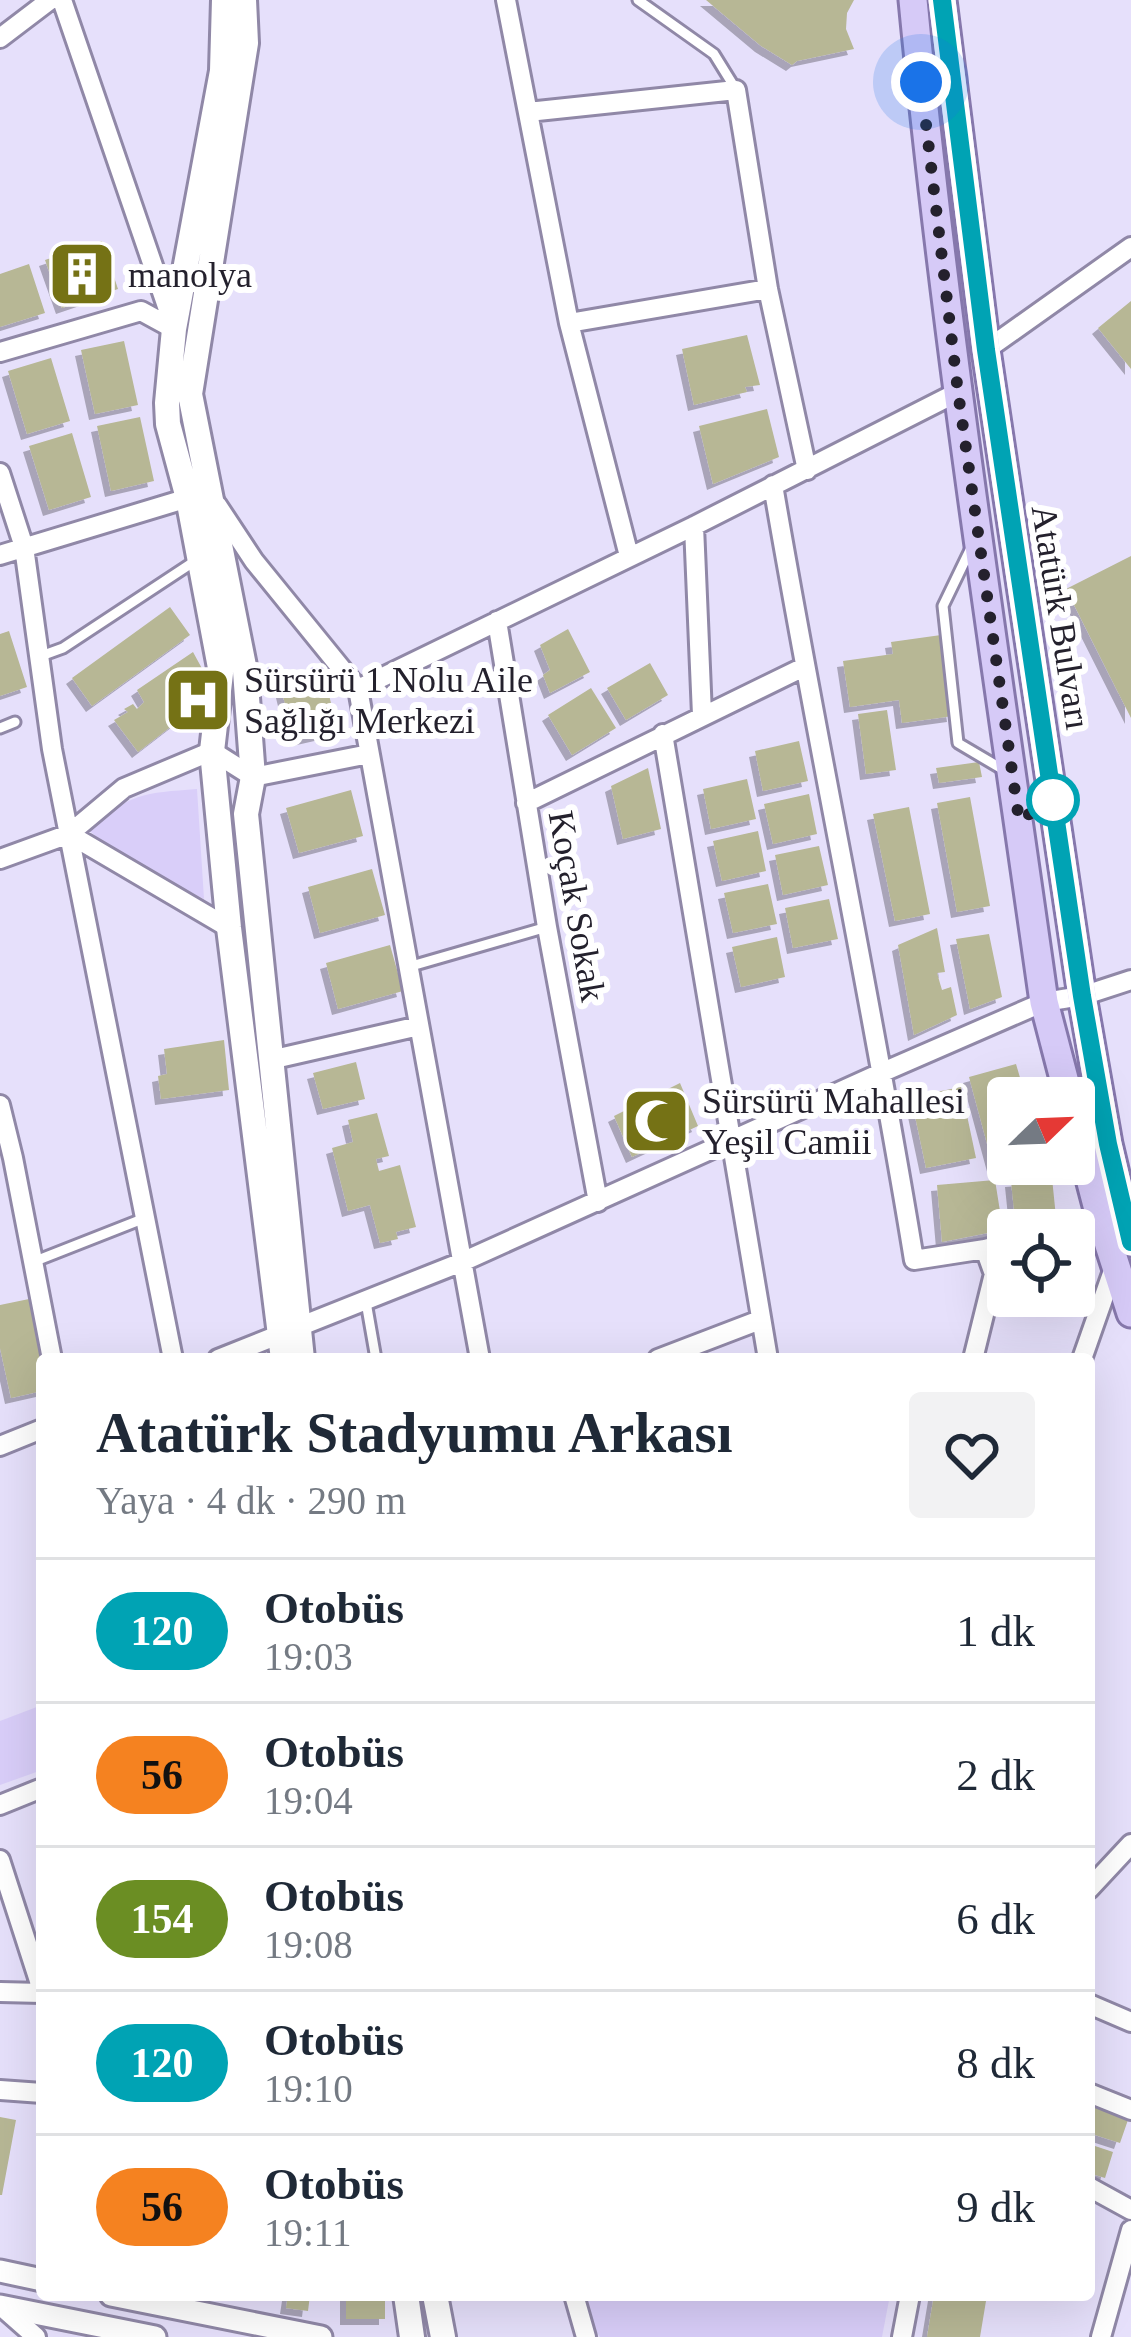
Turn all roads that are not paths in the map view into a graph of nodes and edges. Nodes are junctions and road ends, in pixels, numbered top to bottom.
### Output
1 (50, 0) edge
2 (62, 0) edge
3 (224, 0) edge
4 (244, 0) edge
5 (506, 0) edge
6 (638, 0) edge
7 (914, 0) edge
8 (942, 0) edge
9 (0, 38) edge
10 (736, 90) junction
11 (528, 112) junction
12 (1131, 247) edge
13 (768, 289) junction
14 (569, 323) junction
15 (174, 329) junction
16 (986, 350) junction
17 (0, 352) edge
18 (958, 392) junction
19 (807, 470) junction
20 (0, 472) edge
21 (773, 485) junction
22 (200, 498) junction
23 (694, 526) junction
24 (978, 532) junction
25 (24, 547) junction
26 (0, 555) edge
27 (629, 556) junction
28 (199, 558) junction
29 (497, 621) junction
30 (38, 658) junction
31 (804, 668) junction
32 (358, 689) junction
33 (703, 715) junction
34 (15, 722) dead end
35 (0, 728) edge
36 (663, 734) junction
37 (212, 751) junction
38 (369, 754) junction
39 (1012, 775) junction
40 (253, 777) junction
41 (526, 803) junction
42 (69, 834) junction
43 (0, 860) edge
44 (547, 926) junction
45 (229, 928) junction
46 (408, 967) junction
47 (1131, 980) edge
48 (1082, 996) junction
49 (1044, 1002) junction
50 (419, 1026) junction
51 (270, 1060) junction
52 (883, 1072) junction
53 (1064, 1077) edge
54 (0, 1105) edge
55 (733, 1140) junction
56 (1092, 1185) edge
57 (598, 1202) junction
58 (1100, 1217) junction
59 (145, 1218) junction
60 (1095, 1218) edge
61 (985, 1249) joint
62 (1123, 1253) edge
63 (33, 1262) junction
64 (462, 1262) junction
65 (366, 1302) junction
66 (1131, 1313) edge
67 (760, 1320) junction
68 (287, 1340) edge
69 (51, 1353) edge
70 (172, 1353) edge
71 (240, 1353) edge
72 (375, 1353) edge
73 (479, 1353) edge
74 (674, 1353) edge
75 (766, 1353) edge
76 (974, 1353) edge
77 (1084, 1353) edge
78 (36, 1431) edge
79 (0, 1446) edge
80 (36, 1790) edge
81 (0, 1805) edge
82 (1131, 1844) edge
83 (0, 1860) edge
84 (1095, 1883) edge
85 (36, 1973) edge
86 (0, 1992) edge
87 (36, 1992) edge
88 (1095, 2007) edge
89 (1131, 2022) edge
90 (0, 2090) edge
91 (36, 2092) edge
92 (1095, 2095) edge
93 (1131, 2110) edge
94 (1095, 2190) edge
95 (1131, 2210) edge
96 (1131, 2230) edge
97 (0, 2271) edge
98 (36, 2279) edge
99 (141, 2301) edge
100 (407, 2301) edge
101 (436, 2301) edge
102 (576, 2301) edge
103 (909, 2301) edge
104 (0, 2306) edge
105 (36, 2337) edge
106 (155, 2337) edge
107 (321, 2337) edge
108 (412, 2337) edge
109 (443, 2337) edge
110 (586, 2337) edge
111 (902, 2337) edge
112 (1101, 2337) edge

1 - 9 street
2 - 15 street
3 - 15 main road
4 - 22 main road
5 - 11 street
6 - 10 lane
7 - 18 main road, Atatürk Bulvarı
8 - 16 main road, Atatürk Bulvarı
10 - 11 street
10 - 13 street
11 - 14 street
12 - 16 street
13 - 14 street
13 - 19 street
14 - 27 street
15 - 17 street
15 - 22 main road
16 - 48 main road, Atatürk Bulvarı
18 - 19 street
18 - 24 main road, Atatürk Bulvarı
19 - 21 street
20 - 25 street
21 - 23 street
21 - 31 street
22 - 25 street
22 - 28 main road
22 - 32 street
22 - 40 main road
23 - 27 street
23 - 33 street
24 - 39 main road, Atatürk Bulvarı
24 - 39 lane
25 - 26 street
25 - 30 street
27 - 29 street
28 - 30 lane
28 - 37 main road
29 - 32 street
29 - 41 street, Koçak Sokak
30 - 42 street
31 - 33 street
31 - 52 street
32 - 38 street
33 - 36 street
34 - 35 lane
36 - 41 street
36 - 55 street
37 - 40 street
37 - 42 street
37 - 45 main road
38 - 40 street
38 - 46 street
39 - 49 main road, Atatürk Bulvarı
40 - 51 main road
41 - 44 street, Koçak Sokak
42 - 43 street
42 - 45 street
42 - 59 street
44 - 46 lane
44 - 57 street, Koçak Sokak
45 - 68 main road
46 - 50 street
47 - 48 street
48 - 49 street
48 - 62 main road, Atatürk Bulvarı
49 - 52 street
49 - 53 main road, Atatürk Bulvarı
50 - 51 street
50 - 64 street
51 - 68 main road
52 - 55 street
52 - 61 street
54 - 63 street
55 - 57 street
55 - 67 street
56 - 58 main road, Atatürk Bulvarı
57 - 64 street
58 - 60 street
58 - 62 main road, Atatürk Bulvarı
59 - 63 lane
59 - 70 street
61 - 76 street
62 - 66 main road, Atatürk Bulvarı
62 - 77 street
63 - 69 street
64 - 65 street
64 - 73 street
65 - 68 street
65 - 72 lane
67 - 74 street
67 - 75 street
68 - 71 street
78 - 79 street
80 - 81 street
82 - 84 street
83 - 85 street
86 - 87 street
88 - 89 street
90 - 91 street
92 - 93 street
94 - 95 street
96 - 112 street
97 - 98 street
99 - 107 street
100 - 108 main road
101 - 109 main road
102 - 110 street
103 - 111 street
104 - 105 street
104 - 106 street

